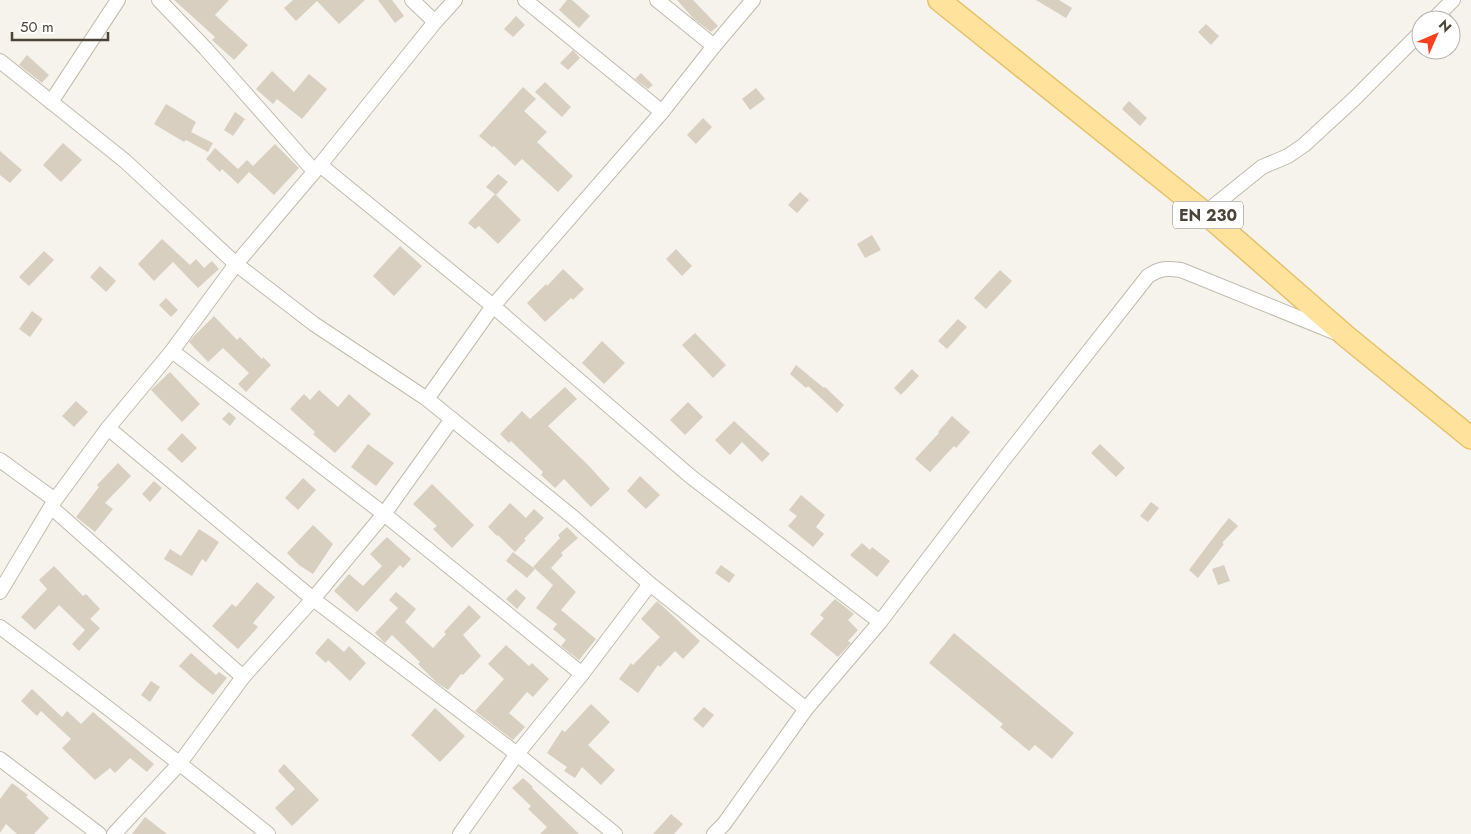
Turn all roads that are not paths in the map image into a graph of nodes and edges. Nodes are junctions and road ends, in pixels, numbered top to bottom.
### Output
1 (118, 0) edge
2 (159, 0) edge
3 (412, 0) edge
4 (455, 0) edge
5 (525, 0) edge
6 (657, 0) edge
7 (753, 0) edge
8 (939, 0) edge
9 (1454, 0) edge
10 (1444, 10) edge
11 (435, 22) junction
12 (1411, 42) edge
13 (714, 46) junction
14 (0, 61) edge
15 (51, 102) junction
16 (662, 112) junction
17 (317, 168) junction
18 (1206, 213) junction
19 (236, 264) junction
20 (493, 306) junction
21 (1347, 337) junction
22 (172, 351) junction
23 (427, 399) junction
24 (452, 420) junction
25 (108, 428) junction
26 (1471, 438) edge
27 (0, 460) edge
28 (53, 504) junction
29 (384, 514) junction
30 (650, 584) junction
31 (0, 592) edge
32 (313, 599) junction
33 (880, 622) junction
34 (0, 627) edge
35 (582, 674) junction
36 (242, 677) junction
37 (806, 709) junction
38 (517, 754) junction
39 (0, 759) edge
40 (180, 764) junction
41 (98, 834) edge
42 (114, 834) edge
43 (268, 834) edge
44 (460, 834) edge
45 (615, 834) edge
46 (714, 834) edge

1 - 15 street
2 - 17 street
3 - 11 street
4 - 11 street
5 - 16 street
6 - 13 street
7 - 13 street
8 - 18 main road, EN 230
9 - 10 street
11 - 17 street
12 - 18 street
13 - 16 street
14 - 15 street
15 - 19 street
16 - 20 street
17 - 19 street
17 - 20 street
18 - 21 main road, EN 230
19 - 22 street
19 - 23 street
20 - 23 street
20 - 33 street
21 - 26 main road, EN 230
21 - 33 street
22 - 25 street
22 - 29 street
23 - 24 street
24 - 29 street
24 - 30 street
25 - 28 street
25 - 32 street
27 - 28 street
28 - 31 street
28 - 36 street
29 - 32 street
29 - 35 street
30 - 35 street
30 - 37 street
32 - 36 street
32 - 38 street
33 - 37 street
34 - 40 street
35 - 38 street
36 - 40 street
37 - 46 street
38 - 44 street
38 - 45 street
39 - 41 street
40 - 42 street
40 - 43 street

